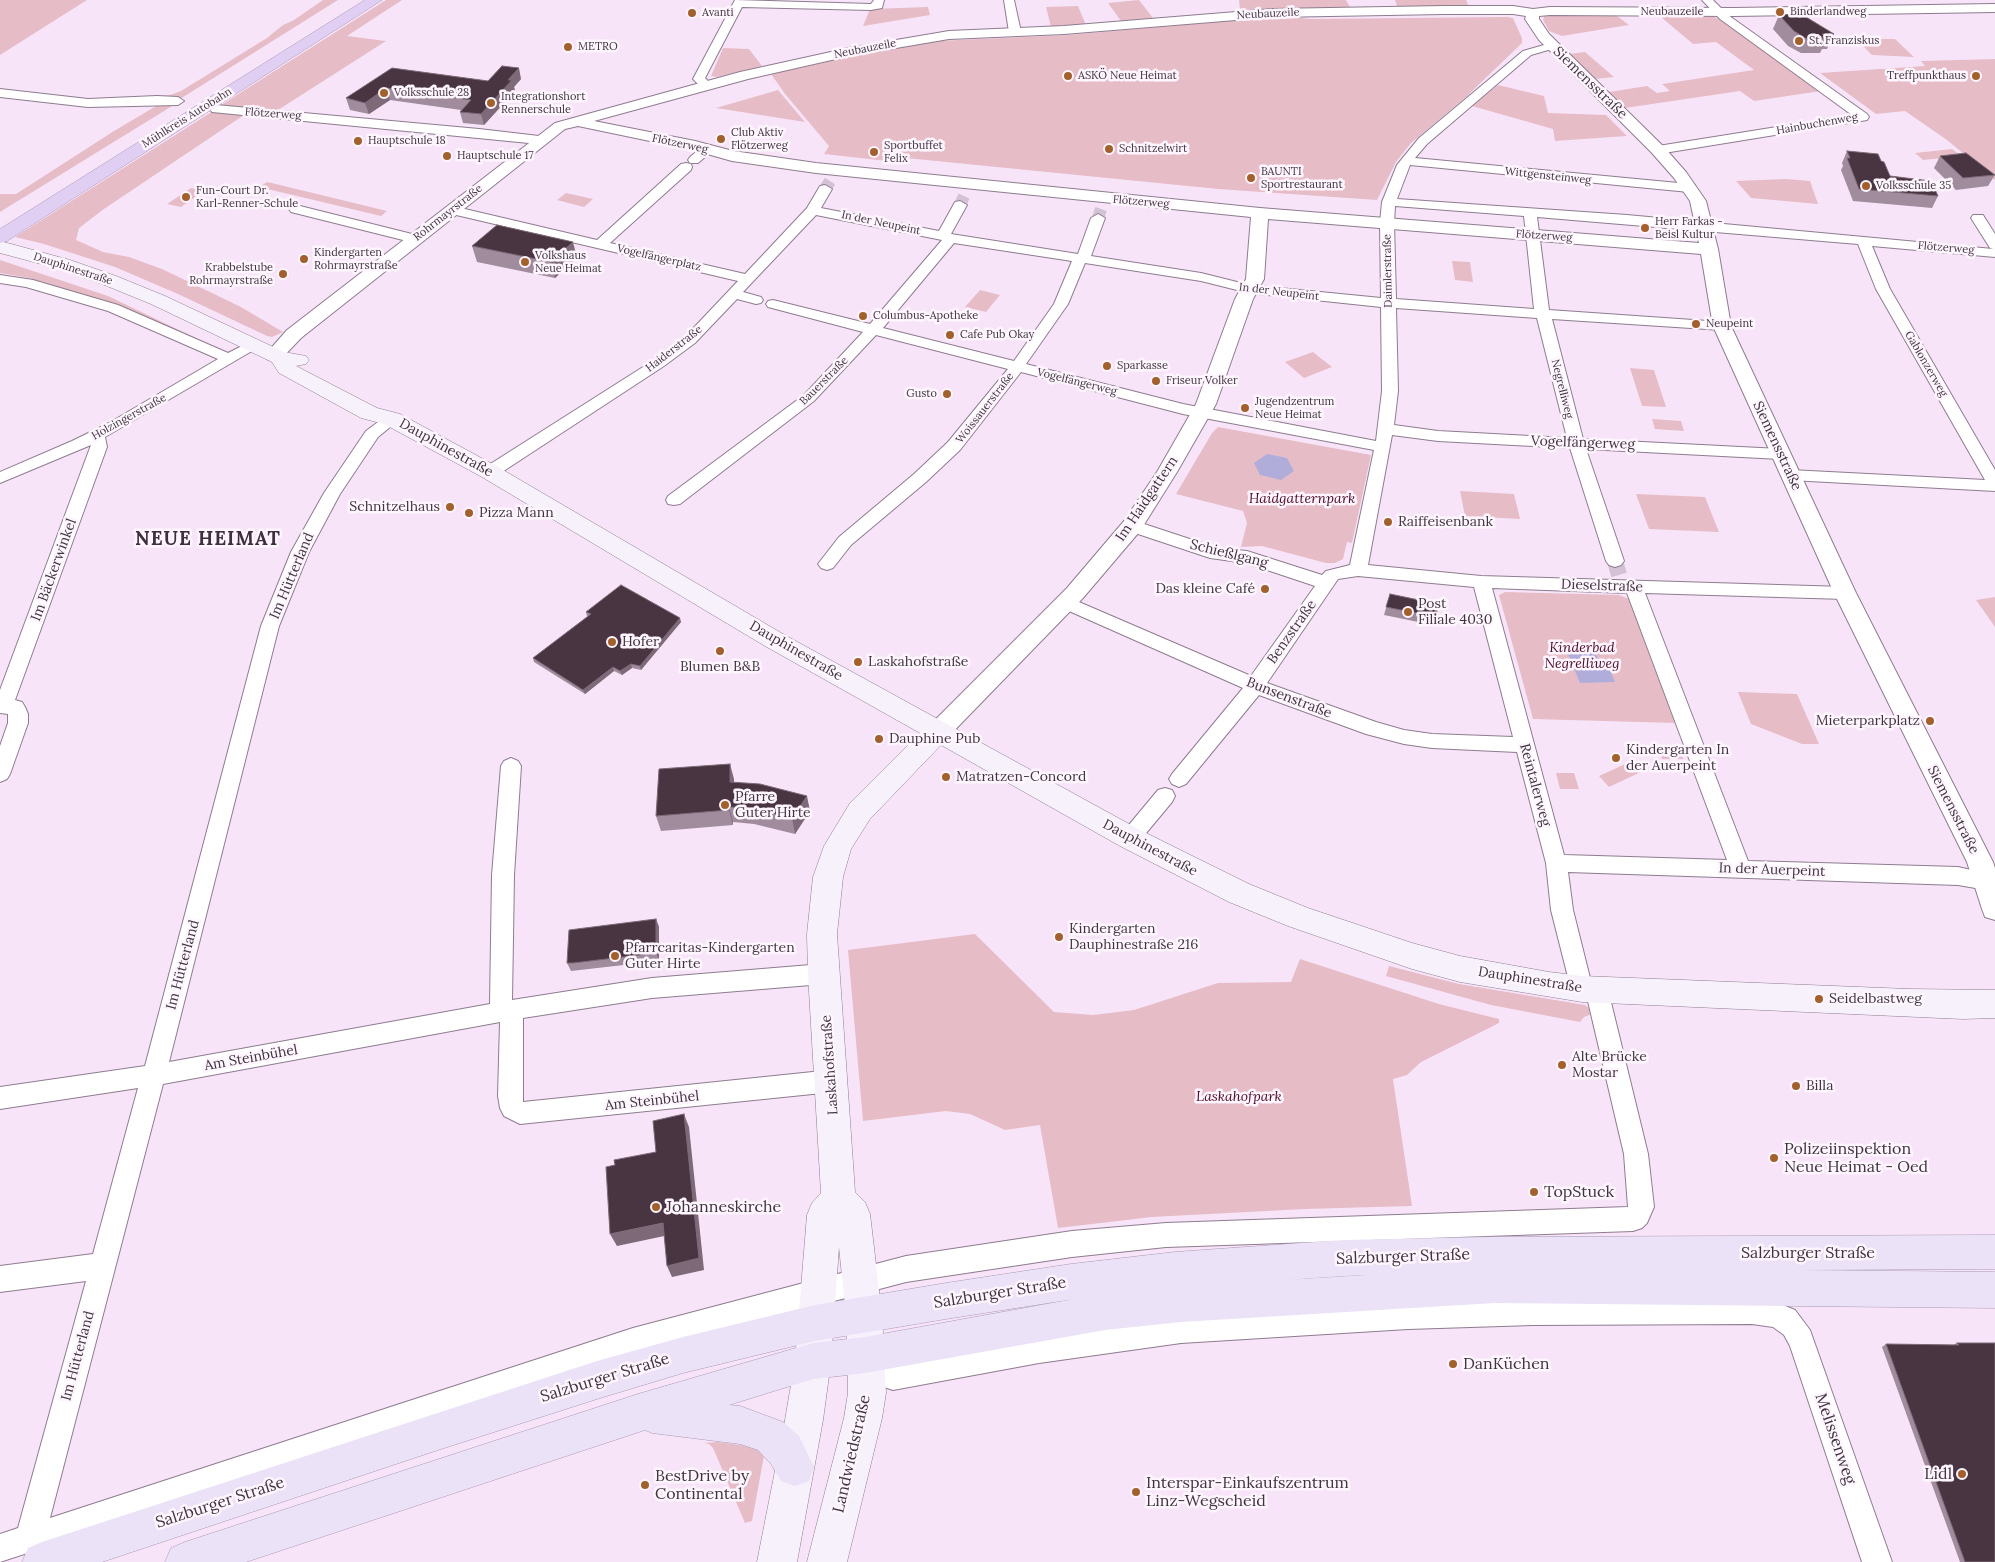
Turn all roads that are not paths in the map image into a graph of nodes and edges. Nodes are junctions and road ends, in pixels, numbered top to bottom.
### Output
1 (356, 0) edge
2 (375, 0) edge
3 (879, 0) edge
4 (1009, 0) edge
5 (1707, 0) edge
6 (739, 2) edge
7 (1995, 8) edge
8 (1719, 12) junction
9 (1533, 13) junction
10 (1015, 32) junction
11 (1552, 46) junction
12 (706, 85) junction
13 (0, 93) edge
14 (178, 102) dead end
15 (216, 109) dead end
16 (578, 120) junction
17 (553, 130) joint
18 (540, 140) junction
19 (707, 149) junction
20 (1658, 150) junction
21 (1406, 161) junction
22 (830, 180) junction
23 (1689, 188) junction
24 (965, 195) junction
25 (1389, 202) junction
26 (1101, 208) junction
27 (296, 209) dead end
28 (452, 210) junction
29 (813, 210) junction
30 (1530, 212) junction
31 (1260, 213) junction
32 (1978, 218) dead end
33 (0, 222) edge
34 (1387, 223) junction
35 (1705, 226) junction
36 (1533, 235) junction
37 (0, 236) edge
38 (947, 237) junction
39 (415, 239) junction
40 (1864, 241) junction
41 (600, 244) junction
42 (1995, 245) edge
43 (0, 247) edge
44 (1710, 250) junction
45 (1995, 252) edge
46 (1081, 259) junction
47 (0, 278) edge
48 (749, 279) junction
49 (1249, 289) junction
50 (735, 294) junction
51 (756, 300) dead end
52 (1389, 303) junction
53 (773, 304) dead end
54 (1543, 313) junction
55 (1722, 326) junction
56 (873, 330) junction
57 (252, 345) junction
58 (277, 357) junction
59 (227, 359) junction
60 (1017, 367) junction
61 (1201, 413) junction
62 (392, 418) junction
63 (1386, 429) junction
64 (97, 435) junction
65 (1576, 442) junction
66 (1383, 447) junction
67 (1780, 454) junction
68 (490, 472) junction
69 (1790, 475) junction
70 (0, 478) edge
71 (1995, 485) edge
72 (674, 500) dead end
73 (1132, 526) junction
74 (827, 564) dead end
75 (1358, 570) junction
76 (1623, 578) junction
77 (1481, 582) junction
78 (1326, 583) junction
79 (1845, 593) junction
80 (1066, 603) junction
81 (1255, 685) junction
82 (2, 706) edge
83 (938, 732) junction
84 (1525, 745) junction
85 (511, 766) dead end
86 (0, 774) edge
87 (1179, 779) dead end
88 (1165, 796) dead end
89 (1130, 838) junction
90 (1556, 863) junction
91 (1741, 869) junction
92 (1986, 881) junction
93 (1995, 909) edge
94 (823, 974) junction
95 (1589, 990) junction
96 (1995, 1004) edge
97 (507, 1011) junction
98 (153, 1076) junction
99 (832, 1081) junction
100 (0, 1098) edge
101 (838, 1199) junction
102 (1995, 1252) edge
103 (102, 1266) junction
104 (0, 1280) edge
105 (860, 1280) junction
106 (1995, 1290) edge
107 (817, 1307) junction
108 (864, 1315) junction
109 (813, 1361) junction
110 (879, 1366) junction
111 (638, 1413) junction
112 (795, 1467) junction
113 (0, 1548) edge
114 (36, 1550) edge
115 (185, 1562) edge
116 (777, 1562) edge
117 (826, 1562) edge
118 (1876, 1562) edge

1 - 33 highway, Mühlkreis Autobahn
2 - 37 highway, Mühlkreis Autobahn
3 - 6 street
4 - 10 street
5 - 8 street
6 - 12 street
7 - 8 street, Neubauzeile
8 - 9 street, Neubauzeile
8 - 20 street, Hainbuchenweg
9 - 10 street, Neubauzeile
9 - 11 street, Siemensstraße
10 - 12 street, Neubauzeile
11 - 20 street, Siemensstraße
11 - 21 street, Daimlerstraße
12 - 16 street, Neubauzeile
13 - 14 street
15 - 18 street, Flötzerweg
16 - 17 street, Neubauzeile
16 - 19 street, Flötzerweg
17 - 18 street, Rohrmayrstraße
18 - 28 street, Rohrmayrstraße
19 - 22 street, Flötzerweg
19 - 41 street
20 - 23 street, Siemensstraße
21 - 23 street, Wittgensteinweg
21 - 25 street, Daimlerstraße
22 - 24 street, Flötzerweg
22 - 29 street, Haiderstraße
23 - 35 street, Siemensstraße
24 - 26 street, Flötzerweg
24 - 38 street, Bauerstraße
25 - 30 street, Flötzerweg
25 - 34 street, Daimlerstraße
26 - 31 street, Flötzerweg
26 - 46 street, Woissauerstraße
27 - 39 street
28 - 39 street, Rohrmayrstraße
28 - 41 street, Vogelfängerplatz
29 - 38 street, In der Neupeint
29 - 48 street, Haiderstraße
30 - 35 street, Flötzerweg
30 - 36 street, Negrelliweg
31 - 34 street, Flötzerweg
31 - 49 street, Im Haidgattern
32 - 42 street
34 - 36 street, Flötzerweg
34 - 52 street, Daimlerstraße
35 - 40 street, Flötzerweg
35 - 44 street, Siemensstraße
36 - 44 street, Flötzerweg
36 - 54 street, Negrelliweg
38 - 46 street, In der Neupeint
38 - 56 street, Bauerstraße
39 - 58 street, Rohrmayrstraße
40 - 45 street, Flötzerweg
40 - 71 street, Gablonzerweg
41 - 48 street, Vogelfängerplatz
43 - 57 main road, Dauphinestraße
44 - 55 street, Siemensstraße
46 - 49 street, In der Neupeint
46 - 60 street, Woissauerstraße
47 - 59 street, Dauphinestraße
48 - 50 street, Haiderstraße
49 - 52 street, In der Neupeint
49 - 61 street, Im Haidgattern
50 - 51 street
50 - 68 street, Haiderstraße
52 - 54 street, In der Neupeint
52 - 63 street, Daimlerstraße
53 - 56 street, Vogelfängerweg
54 - 55 street, In der Neupeint
54 - 65 street, Negrelliweg
55 - 67 street, Siemensstraße
56 - 60 street, Vogelfängerweg
56 - 72 street, Bauerstraße
57 - 58 main road, Dauphinestraße
57 - 59 street, Holzingerstraße
58 - 62 main road, Dauphinestraße
59 - 64 street, Holzingerstraße
60 - 61 street, Vogelfängerweg
60 - 74 street, Woissauerstraße
61 - 66 street, Vogelfängerweg
61 - 73 street, Im Haidgattern
62 - 68 main road, Dauphinestraße
62 - 98 street, Im Hütterland
63 - 65 street, Vogelfängerweg
63 - 66 street, Daimlerstraße
64 - 70 street, Holzingerstraße
64 - 82 street, Im Bäckerwinkel
65 - 67 street, Vogelfängerweg
65 - 76 street, Negrelliweg
66 - 75 street, Daimlerstraße
67 - 69 street, Siemensstraße
68 - 83 main road, Dauphinestraße
69 - 71 street
69 - 79 street, Siemensstraße
73 - 78 street, Schießlgang
73 - 80 street, Im Haidgattern
75 - 77 street, Dieselstraße
75 - 78 street, Benzstraße
76 - 77 street, Dieselstraße
76 - 79 street, Dieselstraße
76 - 91 street, Negrelliweg
77 - 84 street, Reintalerweg
78 - 81 street, Benzstraße
79 - 92 street, Siemensstraße
80 - 81 street, Bunsenstraße
80 - 83 street, Im Haidgattern
81 - 84 street, Bunsenstraße
81 - 87 street, Benzstraße
82 - 86 street, Im Bäckerwinkel
83 - 89 main road, Dauphinestraße
83 - 94 main road, Laskahofstraße
84 - 90 street, Reintalerweg
85 - 97 street, Am Steinbühel
88 - 89 street
89 - 95 main road, Dauphinestraße
90 - 91 street, In der Auerpeint
90 - 95 street, Reintalerweg
91 - 92 street, In der Auerpeint
92 - 93 street, Siemensstraße
94 - 97 street, Am Steinbühel
94 - 99 main road, Laskahofstraße
95 - 96 main road, Dauphinestraße
95 - 105 street, Salzburger Straße
97 - 98 street, Am Steinbühel
97 - 99 street, Am Steinbühel
98 - 100 street, Am Steinbühel
98 - 103 street, Im Hütterland
99 - 101 main road, Laskahofstraße
101 - 105 main road
101 - 107 main road
102 - 108 main road, Salzburger Straße
103 - 104 street
103 - 114 street, Im Hütterland
105 - 107 street, Salzburger Straße
105 - 108 main road
106 - 110 main road
107 - 108 main road, Salzburger Straße
107 - 109 main road
107 - 114 main road, Salzburger Straße
108 - 110 main road, Landwiedstraße
109 - 110 main road
109 - 111 main road
109 - 112 main road
110 - 117 main road, Landwiedstraße
110 - 118 street, Melissenweg
111 - 112 main road
111 - 115 main road
112 - 116 main road
113 - 114 street, Salzburger Straße

